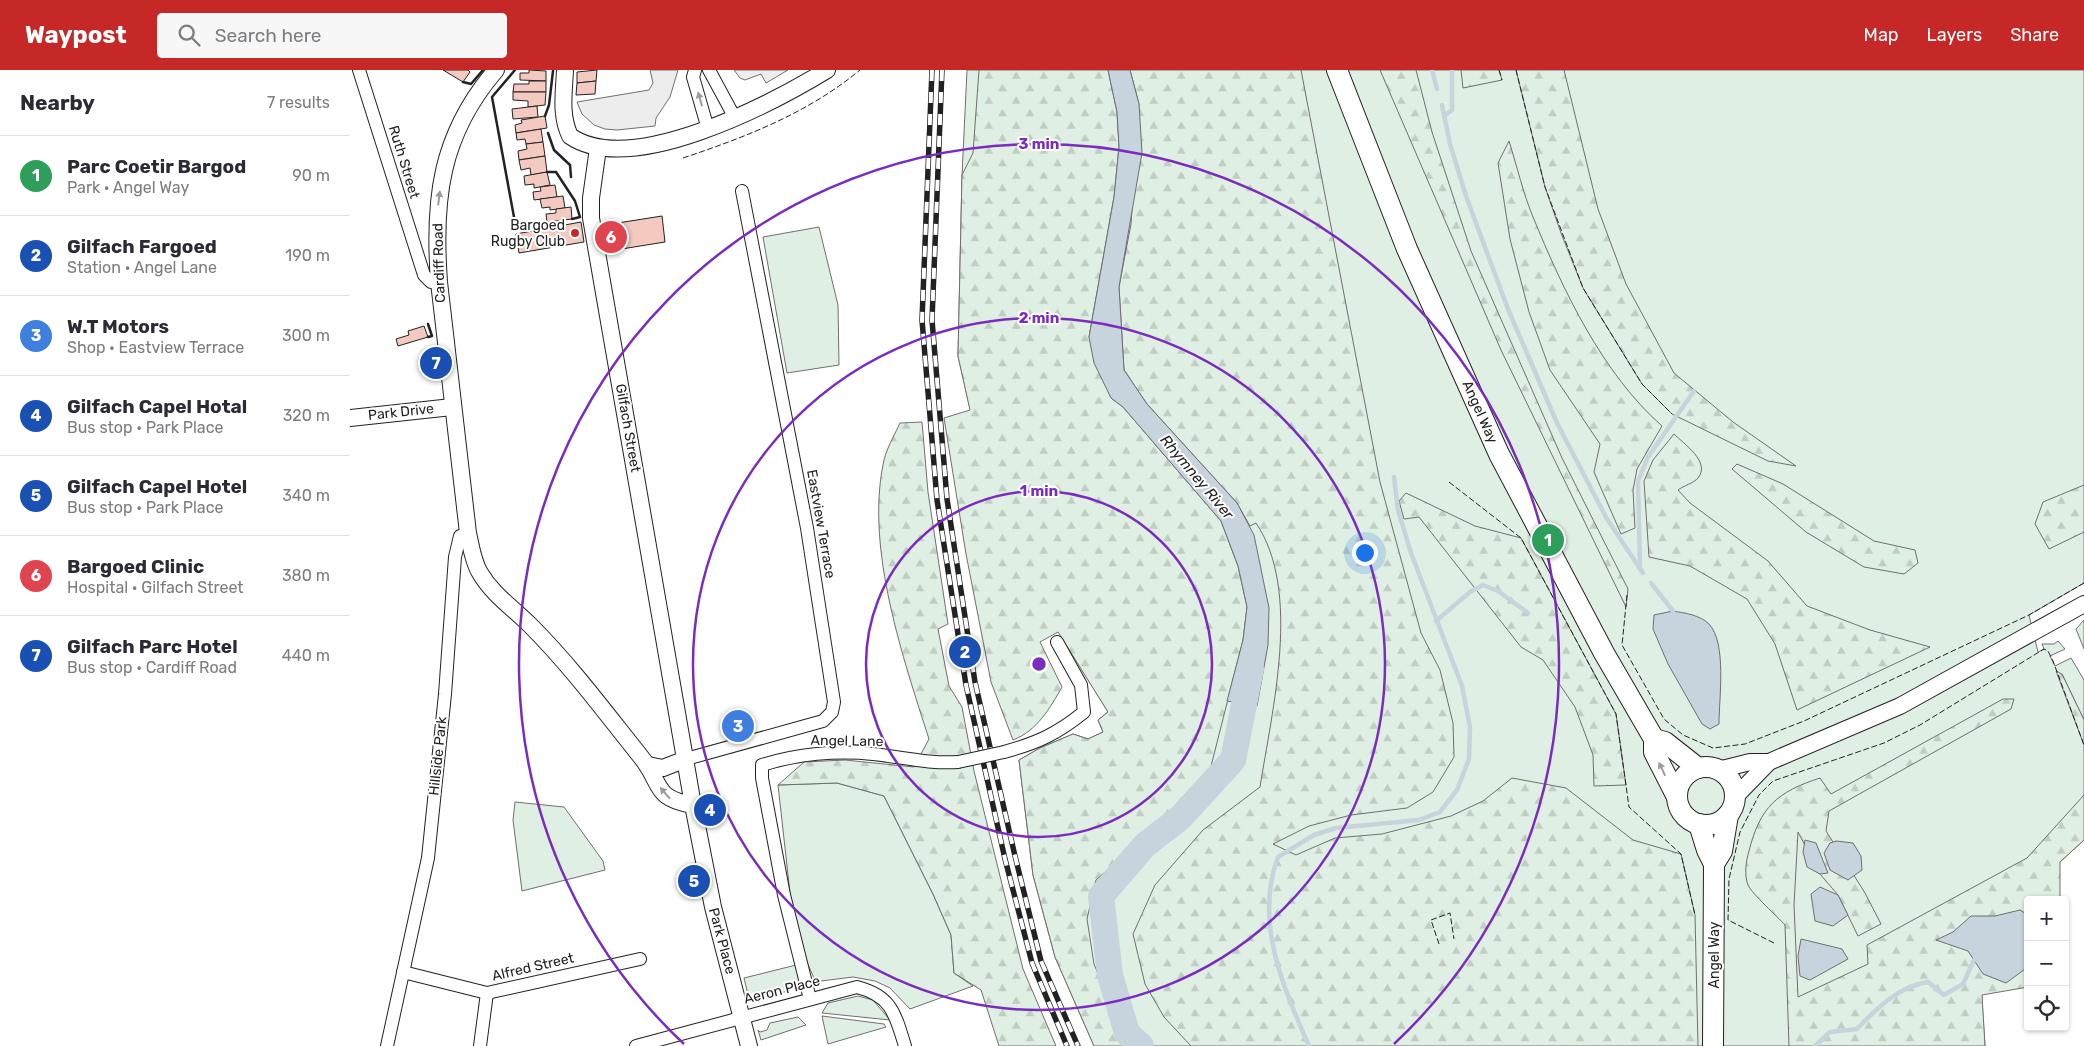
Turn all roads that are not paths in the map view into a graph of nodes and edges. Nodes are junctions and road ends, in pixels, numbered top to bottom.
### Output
1 (359, 70) edge
2 (496, 70) edge
3 (565, 70) edge
4 (695, 70) edge
5 (709, 70) edge
6 (827, 70) edge
7 (1338, 70) edge
8 (735, 118) junction
9 (708, 129) junction
10 (598, 148) junction
11 (742, 190) dead end
12 (439, 282) junction
13 (452, 407) junction
14 (350, 418) edge
15 (468, 533) junction
16 (2084, 604) edge
17 (1057, 642) dead end
18 (1654, 739) junction
19 (686, 759) junction
20 (1769, 762) junction
21 (648, 765) junction
22 (1708, 769) junction
23 (1677, 797) junction
24 (693, 805) junction
25 (1732, 806) junction
26 (1699, 824) junction
27 (1714, 864) junction
28 (640, 959) dead end
29 (403, 972) junction
30 (487, 992) junction
31 (810, 999) junction
32 (742, 1016) junction
33 (387, 1046) edge
34 (480, 1046) edge
35 (636, 1046) edge
36 (749, 1046) edge
37 (904, 1046) edge
38 (1713, 1046) edge

1 - 12 street, Ruth Street
12 -> 2 street, Cardiff Road
3 - 10 street
9 -> 4 street
5 - 8 street
6 - 8 street
7 - 18 main road, Angel Way
8 - 9 street
9 - 10 street
10 - 19 street, Gilfach Street
11 - 19 street, Eastview Terrace
12 - 13 street, Cardiff Road
13 - 14 street, Park Drive
13 - 15 street, Cardiff Road
15 - 21 street
15 - 29 street, Hillside Park
16 - 20 street
17 - 31 street, Angel Lane, bridge
18 - 22 main road
23 -> 18 main road, Angel Way
19 - 21 street
19 - 24 street, Gilfach Street
20 - 22 street
20 - 25 street
24 -> 21 street
22 - 23 main road
22 - 25 main road
23 - 26 main road
24 - 32 street, Park Place
25 - 26 main road
25 - 27 main road, Angel Way
26 - 27 main road, Angel Way
27 - 38 main road, Angel Way
28 - 30 street, Alfred Street
29 - 30 street, Alfred Street
29 - 33 street, Hillside Park
30 - 34 street
31 - 32 street, Aeron Place
31 - 37 street, Aeron Place
32 - 35 street, Aeron Place
32 - 36 street, Park Place

